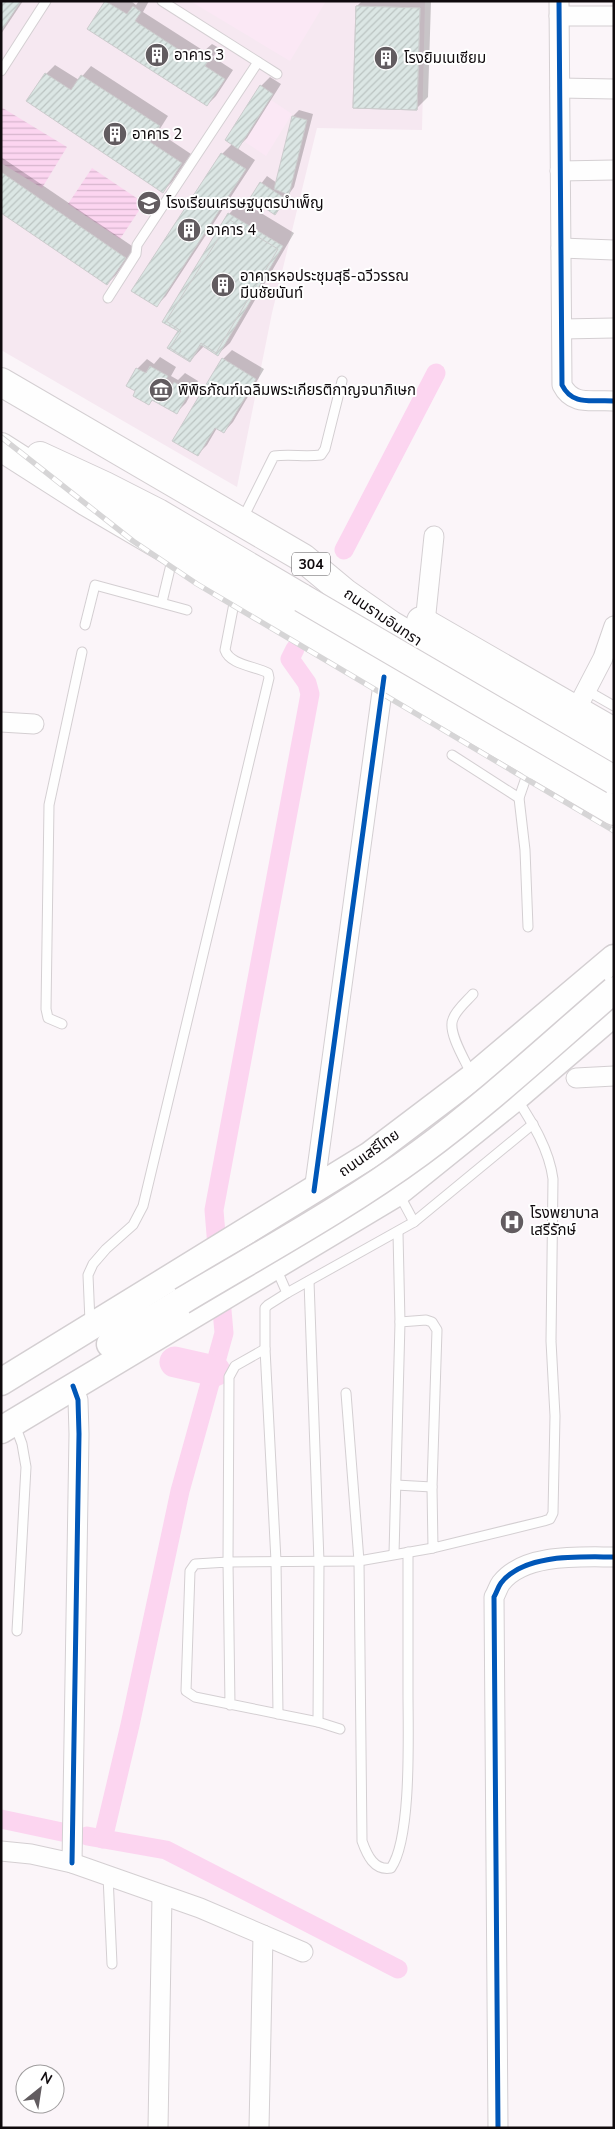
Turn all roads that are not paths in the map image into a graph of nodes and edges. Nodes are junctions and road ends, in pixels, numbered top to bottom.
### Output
1 (46, 1) edge
2 (162, 1) edge
3 (559, 9) edge
4 (614, 16) edge
5 (258, 62) junction
6 (1, 71) edge
7 (277, 74) dead end
8 (560, 88) junction
9 (614, 89) edge
10 (614, 170) edge
11 (560, 172) junction
12 (561, 248) junction
13 (614, 250) edge
14 (108, 298) dead end
15 (614, 328) edge
16 (562, 329) junction
17 (342, 381) dead end
18 (1, 382) edge
19 (614, 401) edge
20 (1, 440) edge
21 (1, 447) edge
22 (241, 522) junction
23 (434, 536) dead end
24 (174, 553) junction
25 (303, 558) junction
26 (237, 590) junction
27 (162, 602) junction
28 (187, 610) dead end
29 (426, 623) junction
30 (86, 625) dead end
31 (614, 626) edge
32 (82, 652) dead end
33 (384, 677) junction
34 (516, 698) junction
35 (581, 700) junction
36 (614, 706) edge
37 (1, 722) edge
38 (34, 724) dead end
39 (614, 732) edge
40 (493, 741) junction
41 (452, 755) dead end
42 (614, 756) edge
43 (531, 764) junction
44 (614, 780) edge
45 (519, 798) junction
46 (614, 811) edge
47 (528, 926) dead end
48 (614, 958) edge
49 (614, 990) edge
50 (474, 994) dead end
51 (614, 1013) edge
52 (62, 1024) dead end
53 (614, 1076) edge
54 (473, 1077) junction
55 (576, 1078) dead end
56 (516, 1097) junction
57 (443, 1099) junction
58 (533, 1124) junction
59 (468, 1134) junction
60 (314, 1191) junction
61 (398, 1192) junction
62 (414, 1222) junction
63 (398, 1233) junction
64 (274, 1266) junction
65 (309, 1281) junction
66 (287, 1293) junction
67 (180, 1313) junction
68 (400, 1322) junction
69 (90, 1326) junction
70 (265, 1349) junction
71 (1, 1382) edge
72 (73, 1386) junction
73 (346, 1393) dead end
74 (6, 1421) edge
75 (396, 1485) junction
76 (432, 1486) junction
77 (433, 1548) junction
78 (408, 1552) junction
79 (394, 1554) junction
80 (614, 1557) edge
81 (276, 1561) junction
82 (359, 1561) junction
83 (228, 1562) junction
84 (319, 1562) junction
85 (17, 1631) dead end
86 (230, 1705) junction
87 (278, 1714) junction
88 (318, 1722) junction
89 (340, 1729) dead end
90 (1, 1851) edge
91 (72, 1863) junction
92 (108, 1876) junction
93 (162, 1896) junction
94 (263, 1935) junction
95 (303, 1952) dead end
96 (112, 1964) dead end
97 (158, 2128) edge
98 (259, 2128) edge
99 (498, 2128) edge

1 - 6 lane
2 - 5 lane
3 - 4 street
3 - 8 street
5 - 7 lane
5 - 14 lane
8 - 9 street
8 - 11 street
10 - 11 street
11 - 12 street
12 - 13 street
12 - 16 street
15 - 16 street
16 - 19 street
17 - 22 lane
18 - 22 highway, ถนนรามอินทรา / 304
20 - 44 highway, bridge
21 - 24 highway
22 - 25 highway, ถนนรามอินทรา / 304
23 - 29 street
24 - 26 highway
24 - 27 lane
25 - 29 highway
25 - 34 highway, ถนนรามอินทรา / 304
26 - 33 highway
26 - 69 lane
27 - 28 lane
27 - 30 lane
29 - 35 highway
31 - 35 street
32 - 52 lane
33 - 40 highway
33 - 60 street
34 - 40 highway
34 - 42 highway, ถนนรามอินทรา / 304
35 - 36 lane
35 - 39 highway
37 - 38 street
40 - 43 highway
41 - 45 lane
43 - 45 lane
43 - 46 highway
45 - 47 lane
48 - 54 main road, ถนนเสรีไทย
49 - 67 main road, bridge
50 - 54 lane
51 - 56 main road
53 - 55 street
54 - 57 main road, ถนนเสรีไทย
56 - 58 lane
56 - 59 main road
57 - 59 main road
57 - 60 main road, ถนนเสรีไทย
58 - 62 lane
58 - 77 lane
59 - 61 main road
60 - 69 main road, ถนนเสรีไทย
61 - 62 lane
61 - 64 main road
62 - 63 lane
63 - 65 lane
63 - 68 lane
64 - 66 lane
64 - 67 main road
65 - 66 lane
65 - 84 lane
66 - 70 lane
67 - 72 main road
67 - 74 main road
68 - 75 lane
68 - 76 lane
69 - 71 main road, ถนนเสรีไทย
70 - 81 lane
70 - 83 lane
72 - 74 main road
72 - 91 street
73 - 82 lane
74 - 85 lane
75 - 76 lane
75 - 79 lane
76 - 77 lane
77 - 78 lane
78 - 79 lane
78 - 82 lane
79 - 82 lane
80 - 99 street
81 - 83 lane
81 - 84 lane
81 - 87 lane
82 - 84 lane
83 - 86 lane
83 - 86 lane
84 - 88 lane
86 - 87 lane
87 - 88 lane
88 - 89 lane
90 - 91 street
91 - 92 street
92 - 93 street
92 - 96 lane
93 - 94 street
93 - 97 street
94 - 95 street
94 - 98 street

